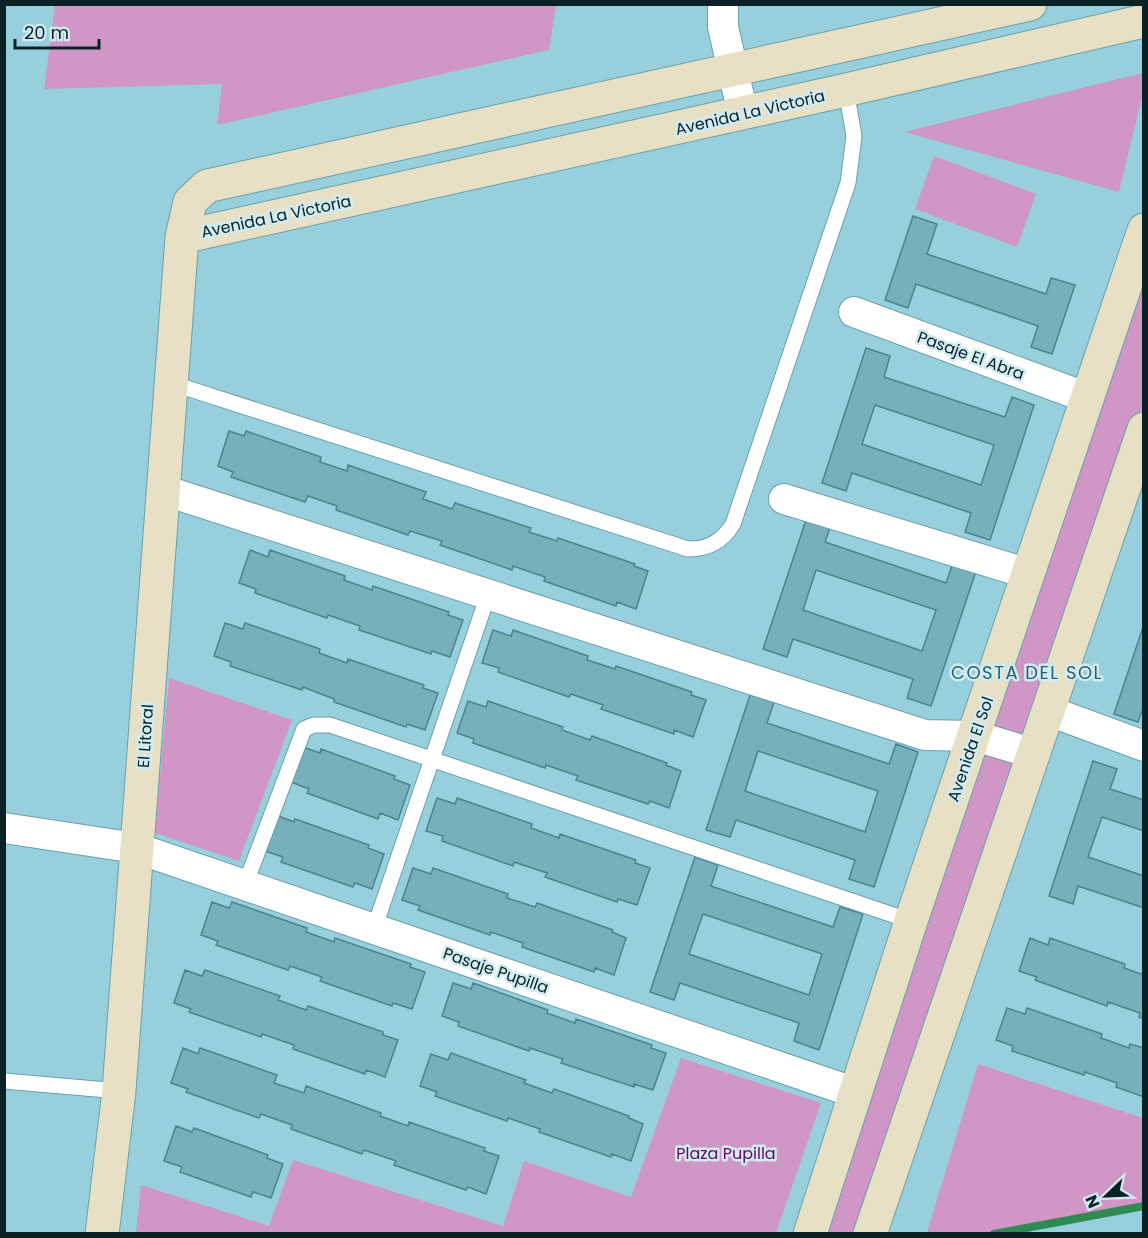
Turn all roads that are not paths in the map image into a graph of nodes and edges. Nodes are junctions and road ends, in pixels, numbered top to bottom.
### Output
1 (723, 4) edge
2 (1029, 4) edge
3 (1143, 21) edge
4 (733, 69) junction
5 (846, 90) junction
6 (743, 114) junction
7 (1143, 230) edge
8 (182, 237) junction
9 (855, 312) dead end
10 (171, 383) junction
11 (1088, 398) junction
12 (1143, 429) edge
13 (163, 490) junction
14 (784, 499) dead end
15 (1029, 574) junction
16 (488, 595) junction
17 (1049, 711) junction
18 (975, 736) junction
19 (1143, 746) edge
20 (1035, 754) junction
21 (432, 760) junction
22 (4, 828) edge
23 (136, 848) junction
24 (245, 885) junction
25 (911, 921) junction
26 (374, 929) junction
27 (4, 1081) edge
28 (119, 1091) junction
29 (856, 1093) junction
30 (102, 1233) edge
31 (810, 1233) edge
32 (870, 1233) edge

1 - 4 street
2 - 4 street, Avenida La Victoria
3 - 5 street, Avenida La Victoria
4 - 6 street
4 - 8 street, Avenida La Victoria
5 - 6 street, Avenida La Victoria
5 - 10 lane
6 - 8 street, Avenida La Victoria
7 - 11 street, Avenida El Sol
8 - 10 street, El Litoral
9 - 11 street, Pasaje El Abra
10 - 13 street, El Litoral
11 - 15 street, Avenida El Sol
12 - 17 street
13 - 16 street
13 - 23 street, El Litoral
14 - 15 street
15 - 18 street, Avenida El Sol
16 - 18 street
16 - 21 lane
17 - 19 street
17 - 20 street
18 - 20 street
18 - 25 street, Avenida El Sol
20 - 32 street
21 - 24 lane
21 - 25 lane
21 - 26 lane
22 - 23 street, Pasaje Pupilla
23 - 24 street, Pasaje Pupilla
23 - 28 street, El Litoral
24 - 26 street, Pasaje Pupilla
25 - 29 street, Avenida El Sol
26 - 29 street, Pasaje Pupilla
27 - 28 lane
28 - 30 street, El Litoral
29 - 31 street, Avenida El Sol

